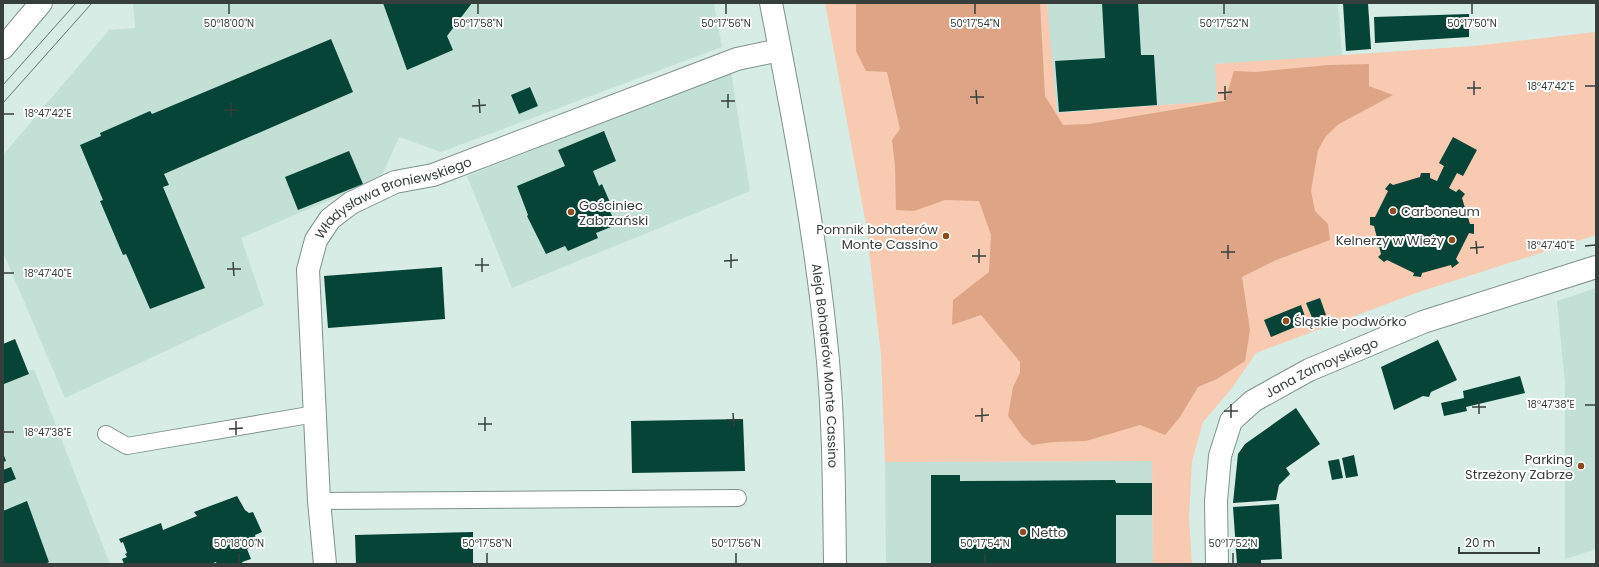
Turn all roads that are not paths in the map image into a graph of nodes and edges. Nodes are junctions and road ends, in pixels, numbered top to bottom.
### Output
1 (42, 3) edge
2 (771, 3) edge
3 (3, 48) edge
4 (780, 50) junction
5 (1596, 267) edge
6 (315, 414) junction
7 (106, 434) dead end
8 (738, 498) dead end
9 (319, 501) junction
10 (1217, 561) edge
11 (325, 564) edge
12 (835, 564) edge

1 - 3 street
2 - 4 street, Aleja Bohaterów Monte Cassino
4 - 6 street, Władysława Broniewskiego
4 - 12 street, Aleja Bohaterów Monte Cassino
5 - 10 street, Jana Zamoyskiego
6 - 7 lane
6 - 9 street, Władysława Broniewskiego
8 - 9 lane
9 - 11 street, Władysława Broniewskiego

